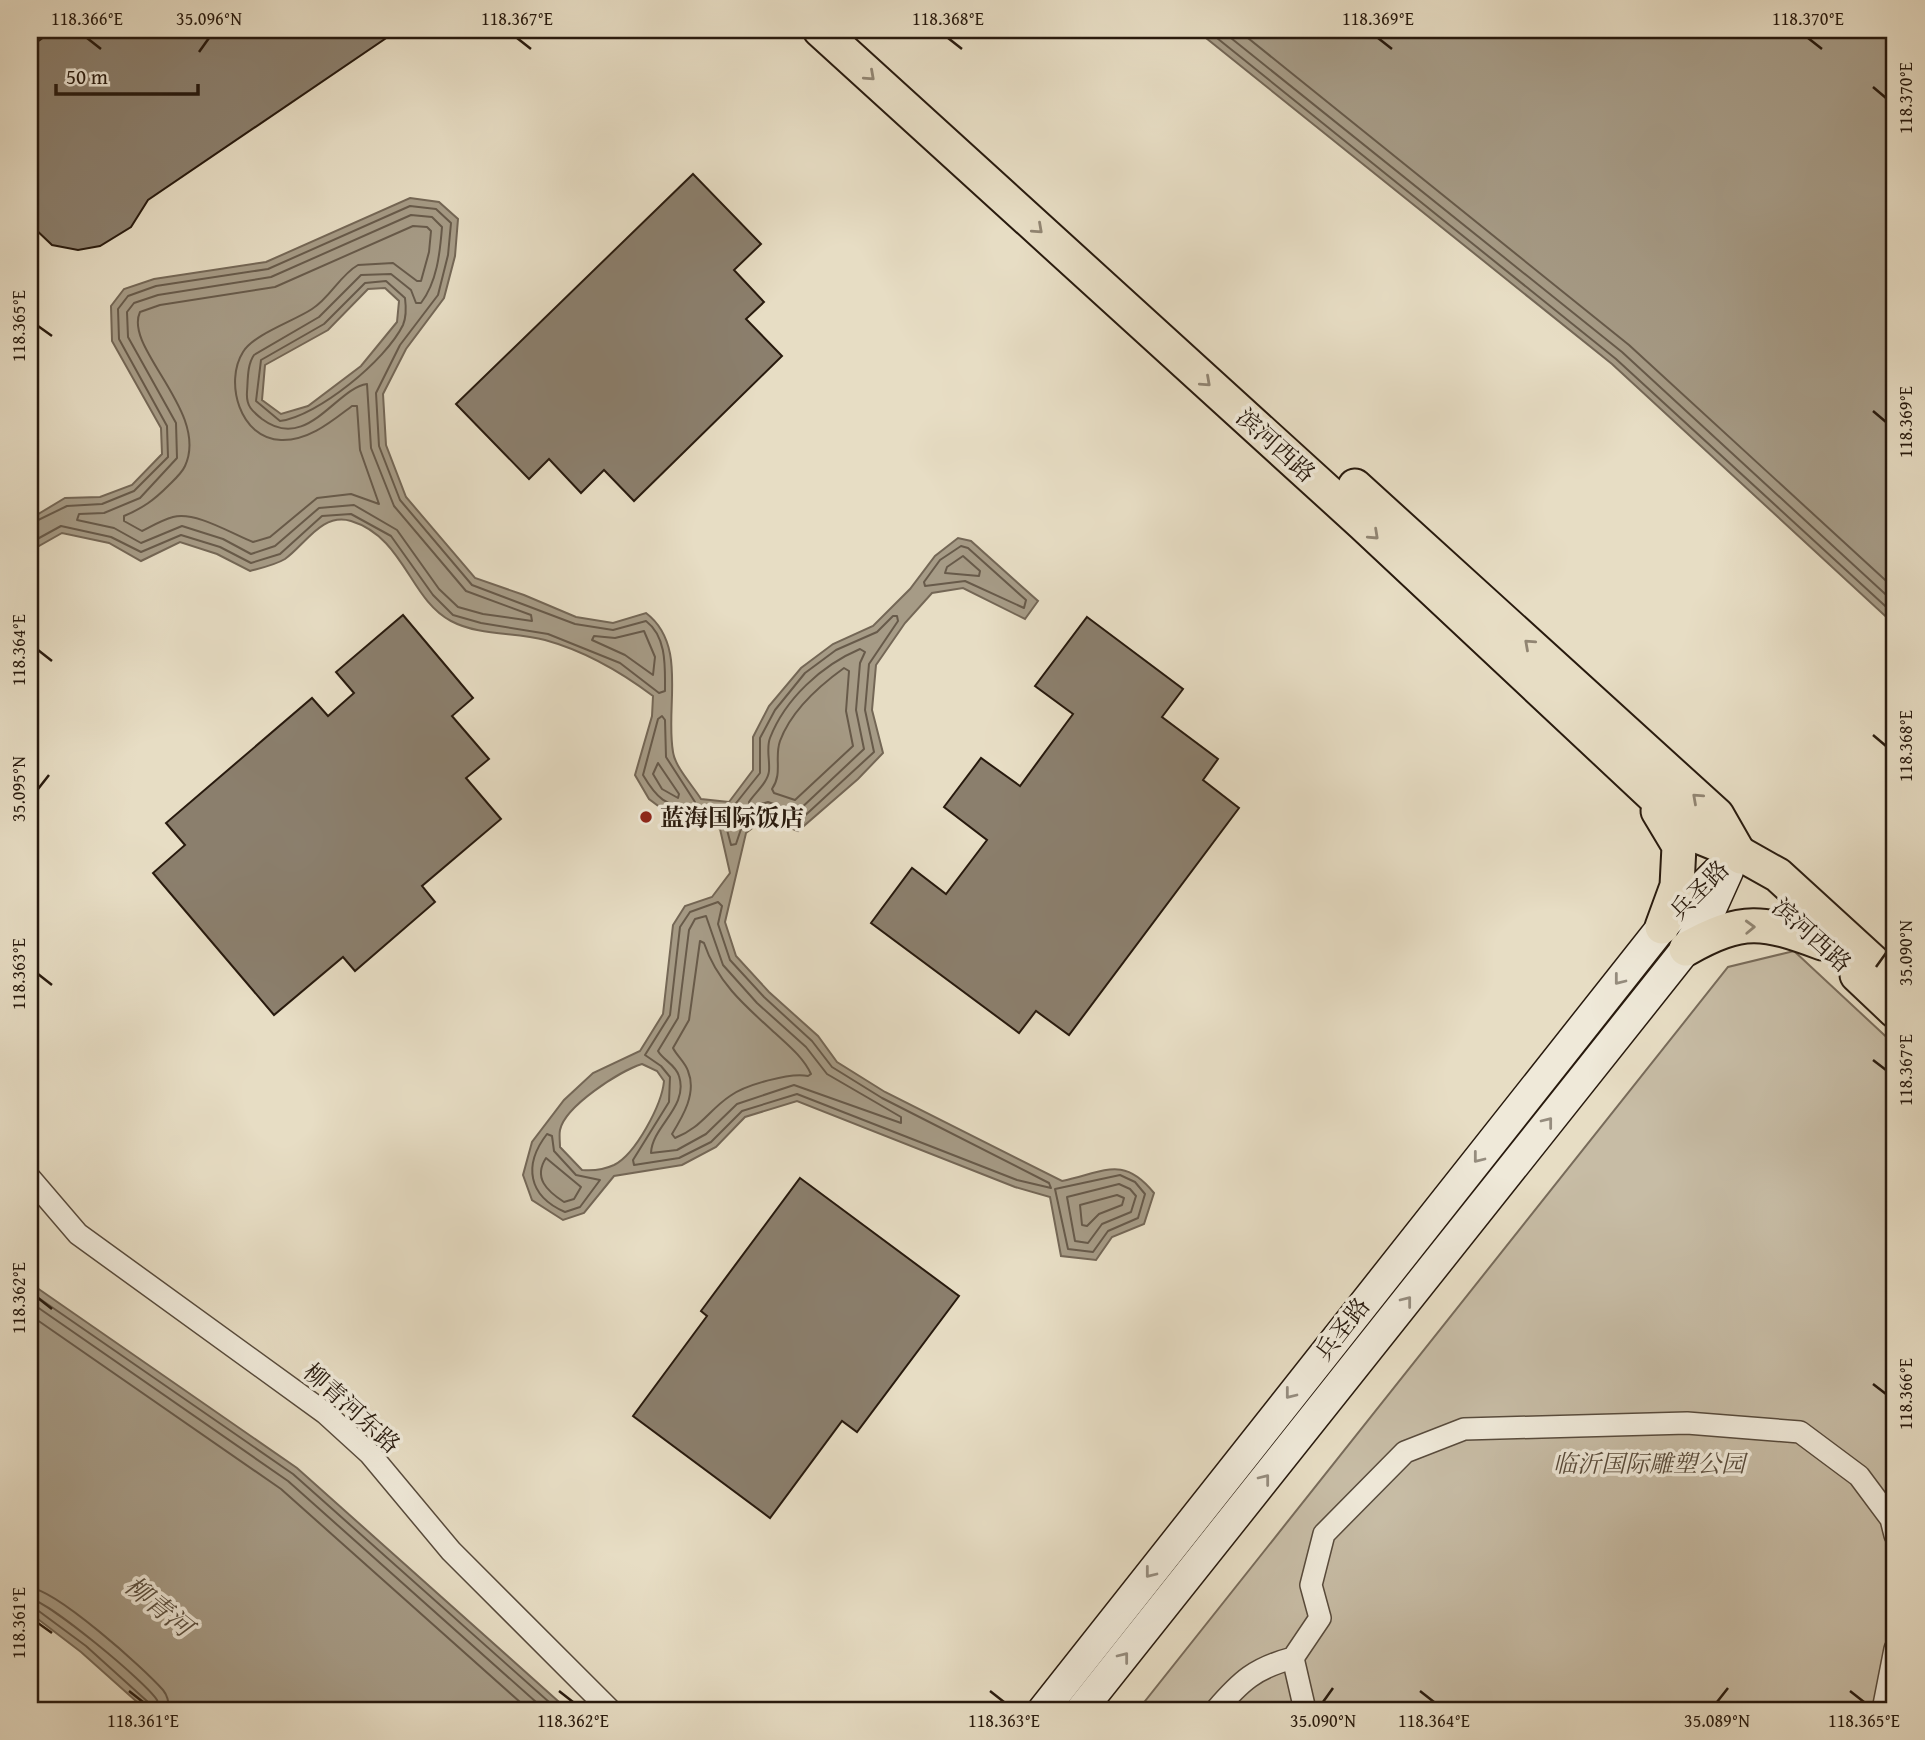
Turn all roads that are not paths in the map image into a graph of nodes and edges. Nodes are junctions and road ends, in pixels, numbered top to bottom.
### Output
1 (820, 30) edge
2 (854, 30) edge
3 (1644, 788) junction
4 (1737, 852) junction
5 (1662, 927) junction
6 (1822, 943) junction
7 (1686, 949) junction
8 (1895, 982) edge
9 (1895, 1011) edge
10 (30, 1178) edge
11 (1895, 1535) edge
12 (1895, 1649) edge
13 (1293, 1658) junction
14 (610, 1710) edge
15 (1043, 1710) edge
16 (1082, 1710) edge
17 (1216, 1710) edge
18 (1305, 1710) edge
19 (1883, 1710) edge

1 -> 3 main road, 滨河西路
4 -> 2 main road, 滨河西路
3 - 4 main road, 滨河西路
3 - 5 main road
4 - 5 main road, 兵圣路
4 - 6 main road, 滨河西路
4 - 7 main road, 兵圣路
4 - 8 main road, 滨河西路
5 -> 15 main road, 兵圣路
7 -> 6 main road
6 - 9 main road, 滨河西路
16 -> 7 main road, 兵圣路
10 - 14 street, 柳青河东路
11 - 13 street
12 - 19 street
13 - 17 street
13 - 18 street

